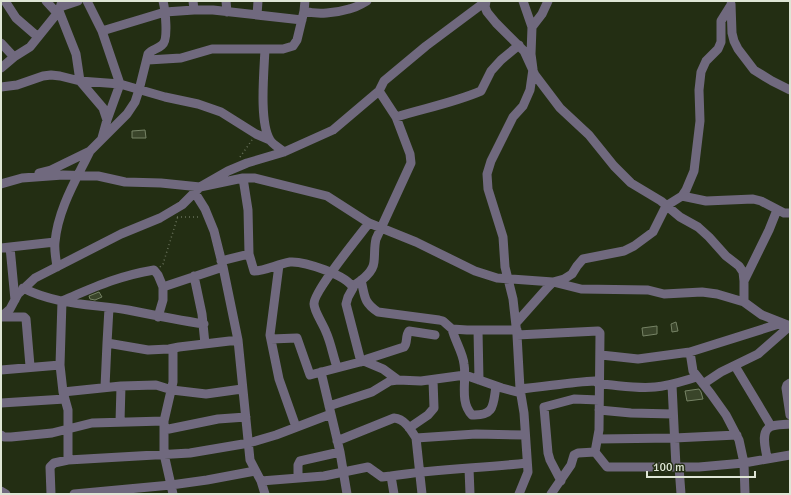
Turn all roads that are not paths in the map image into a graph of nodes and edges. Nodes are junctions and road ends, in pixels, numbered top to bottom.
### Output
1 (5, 1) edge
2 (46, 1) edge
3 (78, 1) edge
4 (87, 1) edge
5 (163, 1) edge
6 (226, 1) edge
7 (258, 1) edge
8 (304, 1) edge
9 (367, 1) edge
10 (523, 1) edge
11 (548, 1) edge
12 (485, 2) edge
13 (731, 3) edge
14 (194, 5) edge
15 (60, 8) edge
16 (165, 12) junction
17 (227, 12) junction
18 (257, 15) junction
19 (303, 15) junction
20 (532, 27) junction
21 (102, 31) junction
22 (38, 37) junction
23 (1, 43) edge
24 (519, 45) junction
25 (265, 50) junction
26 (14, 57) junction
27 (148, 60) junction
28 (1, 68) edge
29 (533, 69) junction
30 (80, 81) junction
31 (120, 84) junction
32 (1, 87) edge
33 (140, 90) junction
34 (790, 90) edge
35 (379, 91) junction
36 (396, 117) junction
37 (107, 120) junction
38 (102, 139) junction
39 (270, 140) junction
40 (90, 151) junction
41 (284, 152) junction
42 (78, 176) junction
43 (22, 178) junction
44 (243, 178) junction
45 (1, 184) edge
46 (198, 190) junction
47 (682, 196) junction
48 (666, 206) junction
49 (777, 210) junction
50 (790, 213) edge
51 (369, 223) junction
52 (381, 228) junction
53 (54, 242) junction
54 (5, 247) edge
55 (249, 254) junction
56 (222, 264) junction
57 (279, 265) junction
58 (57, 267) junction
59 (332, 273) junction
60 (194, 276) junction
61 (508, 279) junction
62 (361, 280) junction
63 (744, 281) junction
64 (553, 282) junction
65 (353, 286) junction
66 (163, 287) junction
67 (23, 288) junction
68 (15, 300) junction
69 (62, 302) junction
70 (744, 302) junction
71 (109, 308) junction
72 (1, 317) edge
73 (158, 317) junction
74 (782, 323) junction
75 (204, 324) junction
76 (452, 329) junction
77 (517, 329) junction
78 (478, 330) junction
79 (435, 335) dead end
80 (271, 339) junction
81 (238, 340) junction
82 (107, 344) junction
83 (204, 344) junction
84 (173, 349) junction
85 (690, 352) junction
86 (601, 355) junction
87 (363, 362) junction
88 (60, 365) junction
89 (30, 366) junction
90 (735, 366) junction
91 (337, 367) junction
92 (1, 370) edge
93 (321, 372) junction
94 (465, 375) junction
95 (398, 380) junction
96 (433, 380) junction
97 (479, 380) junction
98 (700, 381) junction
99 (790, 383) edge
100 (599, 384) junction
101 (672, 385) junction
102 (121, 386) junction
103 (496, 386) junction
104 (105, 387) junction
105 (242, 389) junction
106 (172, 390) junction
107 (521, 391) junction
108 (64, 396) junction
109 (1, 403) edge
110 (599, 405) junction
111 (330, 410) junction
112 (673, 414) junction
113 (790, 415) edge
114 (246, 417) junction
115 (120, 422) junction
116 (790, 424) edge
117 (164, 425) junction
118 (771, 426) junction
119 (296, 427) junction
120 (69, 428) junction
121 (409, 428) junction
122 (1, 435) edge
123 (525, 435) junction
124 (736, 435) junction
125 (416, 438) junction
126 (598, 438) junction
127 (674, 438) junction
128 (337, 441) junction
129 (249, 442) junction
130 (340, 452) junction
131 (595, 452) junction
132 (164, 454) junction
133 (790, 455) edge
134 (767, 458) junction
135 (68, 460) junction
136 (527, 463) junction
137 (744, 463) junction
138 (678, 467) junction
139 (469, 468) junction
140 (255, 471) junction
141 (343, 472) junction
142 (419, 472) junction
143 (391, 476) junction
144 (298, 477) junction
145 (260, 481) junction
146 (561, 481) junction
147 (172, 489) edge
148 (1, 491) edge
149 (6, 494) edge
150 (51, 494) edge
151 (74, 494) edge
152 (265, 494) edge
153 (346, 494) edge
154 (394, 494) edge
155 (422, 494) edge
156 (470, 494) edge
157 (519, 494) edge
158 (552, 494) edge
159 (681, 494) edge
160 (745, 494) edge

1 - 22 street
2 - 15 street
3 - 15 street
4 - 21 street
5 - 16 street
6 - 17 street
7 - 18 street
8 - 19 street
9 - 19 street
10 - 20 street
11 - 20 street
12 - 24 street
12 - 35 street
13 - 34 street
13 - 47 street
14 - 16 street
14 - 17 street
15 - 22 street
15 - 30 street
16 - 21 street
16 - 27 street
17 - 18 street
18 - 19 street
19 - 25 street
20 - 29 street
21 - 31 street
22 - 26 street
23 - 26 street
24 - 29 street
24 - 36 street
25 - 27 street
25 - 39 street
26 - 28 street
27 - 33 street
29 - 48 street
29 - 61 street
30 - 31 street
30 - 32 street
30 - 37 street
31 - 33 street
31 - 37 street
33 - 38 street
33 - 39 street
35 - 36 street
35 - 41 street
36 - 52 street
37 - 38 street
38 - 40 street
39 - 41 street
40 - 42 street
40 - 43 street
41 - 46 street
42 - 43 street
42 - 46 street
42 - 53 street
43 - 45 street
44 - 46 street
44 - 51 street
44 - 55 street
46 - 56 street
46 - 58 street
47 - 48 street
47 - 49 street
48 - 63 street
48 - 64 street
49 - 50 street
49 - 63 street
51 - 52 street
51 - 59 street
52 - 61 street
52 - 62 street
53 - 54 street
53 - 58 street
54 - 68 street
55 - 56 street
55 - 57 street
56 - 60 street
56 - 81 street
57 - 59 street
57 - 80 street
58 - 67 street
59 - 65 street
59 - 91 street
60 - 66 street
60 - 75 street
61 - 64 street
61 - 77 street
62 - 65 street
62 - 76 street
63 - 70 street
64 - 70 street
64 - 77 street
65 - 87 street
66 - 69 street
66 - 73 street
67 - 68 street
67 - 69 street
68 - 72 street
69 - 71 street
69 - 88 street
70 - 74 street
71 - 73 street
71 - 82 street
72 - 89 street
73 - 75 street
74 - 85 street
74 - 90 street
75 - 83 street
76 - 78 street
76 - 94 street
77 - 78 street
77 - 86 street
77 - 107 street
78 - 97 street
79 - 87 street
80 - 93 street
80 - 119 street
81 - 83 street
81 - 105 street
82 - 84 street
82 - 104 street
83 - 84 street
84 - 106 street
85 - 86 street
85 - 98 street
86 - 100 street
87 - 91 street
87 - 95 street
88 - 89 street
88 - 108 street
89 - 92 street
90 - 98 street
90 - 118 street
91 - 93 street
93 - 111 street
94 - 96 street
94 - 97 street
94 - 103 street
95 - 96 street
95 - 111 street
96 - 121 street
97 - 103 street
98 - 101 street
98 - 124 street
99 - 113 street
100 - 101 street
100 - 107 street
100 - 110 street
101 - 112 street
102 - 104 street
102 - 106 street
102 - 115 street
103 - 107 street
104 - 108 street
105 - 106 street
105 - 114 street
106 - 117 street
107 - 123 street
108 - 109 street
108 - 120 street
110 - 112 street
110 - 126 street
110 - 146 street
111 - 119 street
111 - 128 street
112 - 127 street
114 - 117 street
114 - 129 street
115 - 117 street
115 - 120 street
116 - 118 street
117 - 132 street
118 - 134 street
119 - 129 street
120 - 122 street
120 - 135 street
121 - 125 street
121 - 128 street
123 - 125 street
123 - 136 street
124 - 127 street
124 - 137 street
125 - 142 street
126 - 127 street
126 - 131 street
127 - 138 street
128 - 130 street
129 - 132 street
129 - 140 street
130 - 141 street
130 - 144 street
131 - 138 street
131 - 146 street
132 - 135 street
132 - 147 street
133 - 134 street
134 - 137 street
135 - 150 street
136 - 139 street
136 - 157 street
137 - 138 street
137 - 160 street
138 - 159 street
139 - 142 street
139 - 156 street
140 - 145 street
140 - 147 street
141 - 143 street
141 - 144 street
141 - 153 street
142 - 143 street
142 - 155 street
143 - 154 street
144 - 145 street
145 - 152 street
146 - 158 street
147 - 151 street
148 - 149 street

